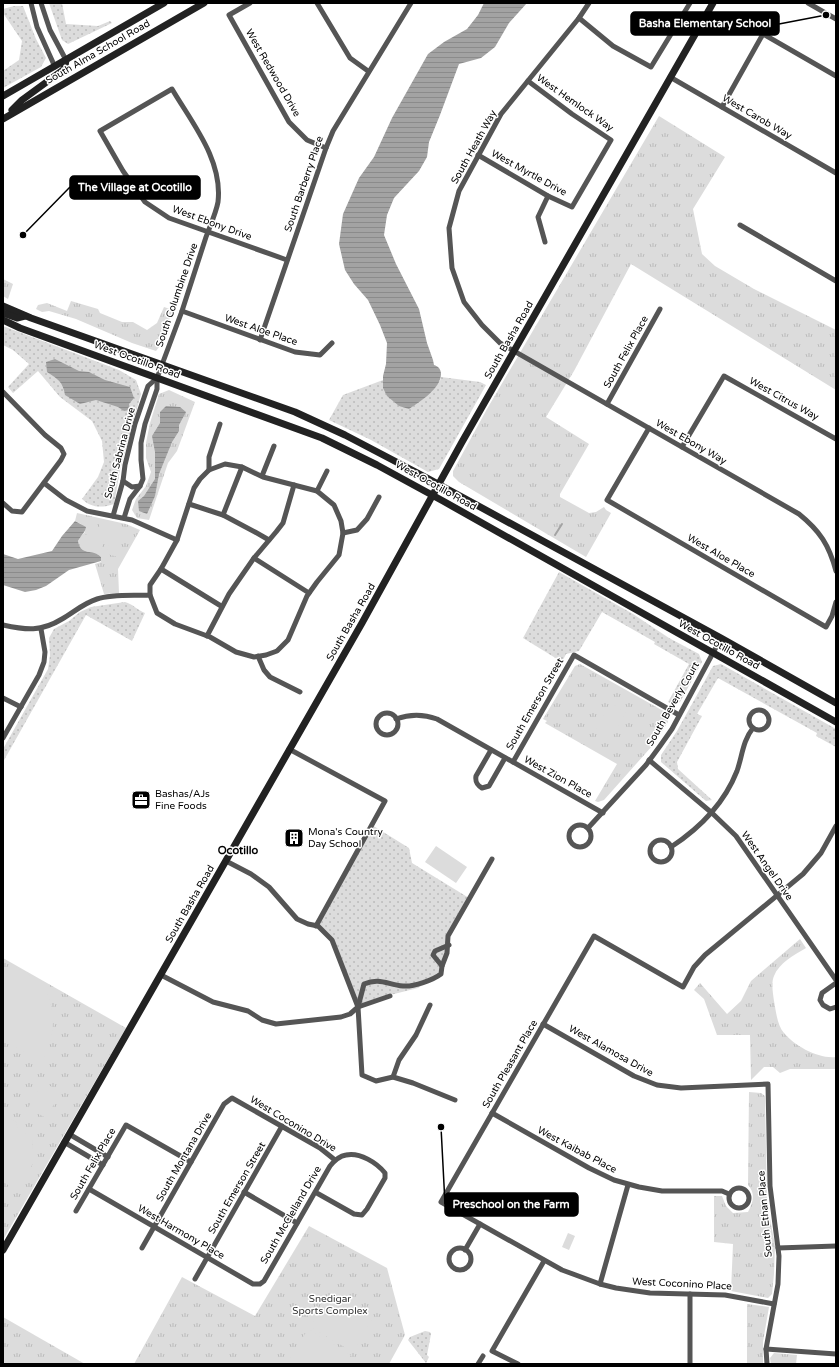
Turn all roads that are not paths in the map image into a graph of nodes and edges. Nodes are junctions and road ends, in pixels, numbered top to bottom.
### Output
1 (31, 3) edge
2 (41, 3) edge
3 (164, 3) edge
4 (204, 3) edge
5 (250, 3) edge
6 (317, 3) edge
7 (411, 3) edge
8 (589, 3) edge
9 (690, 3) edge
10 (713, 3) edge
11 (808, 3) edge
12 (580, 18) junction
13 (836, 19) edge
14 (66, 60) junction
15 (55, 67) junction
16 (368, 71) junction
17 (836, 76) edge
18 (670, 77) junction
19 (528, 81) junction
20 (3, 96) edge
21 (722, 107) junction
22 (4, 118) edge
23 (326, 148) junction
24 (478, 155) junction
25 (836, 173) edge
26 (548, 196) junction
27 (572, 207) joint
28 (740, 225) dead end
29 (208, 232) junction
30 (545, 242) dead end
31 (287, 260) junction
32 (836, 281) edge
33 (3, 306) edge
34 (660, 309) dead end
35 (182, 311) junction
36 (3, 313) edge
37 (25, 316) junction
38 (3, 320) edge
39 (260, 340) junction
40 (332, 343) dead end
41 (514, 351) junction
42 (162, 365) junction
43 (157, 378) junction
44 (3, 392) edge
45 (607, 404) junction
46 (220, 424) dead end
47 (649, 428) junction
48 (836, 439) edge
49 (274, 446) dead end
50 (682, 447) junction
51 (242, 467) junction
52 (209, 470) junction
53 (327, 471) dead end
54 (262, 476) junction
55 (123, 481) junction
56 (44, 483) junction
57 (438, 484) junction
58 (294, 485) junction
59 (140, 486) junction
60 (317, 491) junction
61 (432, 495) junction
62 (380, 497) dead end
63 (3, 503) edge
64 (189, 504) junction
65 (223, 515) junction
66 (113, 516) junction
67 (124, 518) junction
68 (343, 533) junction
69 (177, 540) junction
70 (269, 540) junction
71 (254, 558) junction
72 (161, 569) junction
73 (836, 571) edge
74 (309, 593) junction
75 (150, 595) junction
76 (836, 602) edge
77 (221, 606) junction
78 (3, 626) edge
79 (41, 629) junction
80 (207, 636) junction
81 (721, 638) junction
82 (713, 653) junction
83 (258, 656) junction
84 (300, 692) dead end
85 (3, 698) edge
86 (836, 703) edge
87 (21, 707) junction
88 (679, 714) junction
89 (396, 719) junction
90 (836, 722) edge
91 (753, 728) dead end
92 (3, 738) edge
93 (289, 749) junction
94 (491, 750) junction
95 (505, 758) junction
96 (649, 760) junction
97 (512, 762) junction
98 (603, 812) junction
99 (712, 813) junction
100 (836, 826) edge
101 (588, 828) junction
102 (671, 847) junction
103 (492, 860) dead end
104 (226, 861) junction
105 (778, 895) junction
106 (316, 926) junction
107 (448, 944) junction
108 (442, 966) junction
109 (161, 975) junction
110 (836, 980) edge
111 (390, 996) dead end
112 (430, 1005) dead end
113 (358, 1007) junction
114 (836, 1007) edge
115 (543, 1024) junction
116 (393, 1077) junction
117 (768, 1084) joint
118 (232, 1098) joint
119 (455, 1100) dead end
120 (492, 1113) junction
121 (282, 1126) junction
122 (69, 1134) junction
123 (64, 1142) junction
124 (94, 1149) junction
125 (89, 1157) junction
126 (108, 1157) junction
127 (335, 1160) junction
128 (191, 1162) junction
129 (103, 1165) junction
130 (628, 1185) junction
131 (89, 1189) junction
132 (244, 1192) junction
133 (316, 1192) junction
134 (729, 1194) junction
135 (441, 1202) joint
136 (76, 1212) dead end
137 (297, 1223) junction
138 (480, 1224) junction
139 (154, 1227) junction
140 (836, 1246) edge
141 (142, 1248) dead end
142 (778, 1248) junction
143 (3, 1250) edge
144 (465, 1250) junction
145 (207, 1257) junction
146 (544, 1261) junction
147 (195, 1279) dead end
148 (264, 1280) joint
149 (600, 1284) junction
150 (690, 1294) junction
151 (774, 1304) junction
152 (766, 1349) junction
153 (836, 1354) edge
154 (483, 1356) dead end
155 (478, 1364) edge
156 (518, 1364) edge
157 (690, 1364) edge
158 (767, 1364) edge

1 - 15 street
2 - 14 street
3 - 14 main road, South Alma School Road
4 - 22 main road, South Alma School Road
5 - 23 street, West Redwood Drive
6 - 16 street
7 - 16 street, South Barberry Place
8 - 12 street, South Heath Way
9 - 12 street
10 - 18 main road, South Basha Road
11 - 13 street
12 - 19 street, South Heath Way
14 - 15 main road, South Alma School Road
14 - 22 main road
15 - 20 main road, South Alma School Road
16 - 23 street, South Barberry Place
17 - 21 street
18 - 21 street, West Carob Way
18 - 41 main road, South Basha Road
19 - 24 street, South Heath Way
19 - 27 street, West Hemlock Way
21 - 25 street, West Carob Way
23 - 31 street, South Barberry Place
24 - 26 street, West Myrtle Drive
24 - 41 street, South Heath Way
26 - 27 street, West Myrtle Drive
26 - 30 street
28 - 32 street
29 - 29 street, West Ebony Drive
29 - 31 street, West Ebony Drive
29 - 35 street, South Columbine Drive
31 - 39 street, South Barberry Place
33 - 37 main road, West Ocotillo Road
34 - 45 street, South Felix Place
35 - 39 street, West Aloe Place
35 - 42 street, South Columbine Drive
36 - 37 main road
37 - 42 main road, West Ocotillo Road
38 - 43 main road, West Ocotillo Road
39 - 40 street, West Aloe Place
41 - 45 street, West Ebony Way
41 - 57 main road, South Basha Road
42 - 43 street, South Columbine Drive
42 - 57 main road, West Ocotillo Road
43 - 55 street, South Sabrina Drive
43 - 59 street, South Sabrina Drive
43 - 61 main road, West Ocotillo Road
44 - 56 street
45 - 47 street, West Ebony Way
46 - 52 street
47 - 50 street, West Ebony Way
47 - 76 street, West Aloe Place
48 - 50 street, West Citrus Way
49 - 54 street
50 - 73 street, West Ebony Way
51 - 52 street
51 - 54 street
51 - 65 street
52 - 64 street
53 - 60 street
54 - 58 street
55 - 59 street
55 - 66 street, South Sabrina Drive
56 - 63 street
56 - 66 street
57 - 61 main road, South Basha Road
57 - 81 main road, West Ocotillo Road
58 - 60 street
58 - 70 street
59 - 67 street, South Sabrina Drive
60 - 68 street
61 - 82 main road, West Ocotillo Road
61 - 93 main road, South Basha Road
62 - 68 street
64 - 65 street
64 - 69 street
65 - 70 street
66 - 67 street
67 - 69 street
68 - 74 street
69 - 72 street
70 - 71 street
71 - 74 street
71 - 77 street
72 - 75 street
72 - 77 street
74 - 83 street
75 - 79 street
75 - 80 street
77 - 80 street
78 - 79 street
79 - 87 street
80 - 83 street
81 - 82 street, South Beverly Court
81 - 86 main road, West Ocotillo Road
82 - 88 street, South Beverly Court
82 - 90 main road, West Ocotillo Road
83 - 84 street
85 - 87 street
87 - 92 street
88 - 96 street, South Beverly Court
88 - 97 street, South Emerson Street
89 - 89 street, West Zion Place
89 - 94 street, West Zion Place
91 - 99 street
93 - 104 main road, South Basha Road
93 - 106 street
94 - 95 street, West Zion Place
94 - 95 street
95 - 97 street, West Zion Place
96 - 98 street, South Beverly Court
96 - 99 street, West Angel Drive
97 - 98 street, West Zion Place
98 - 101 street, South Beverly Court
99 - 102 street
99 - 105 street, West Angel Drive
100 - 105 street
101 - 101 street
102 - 102 street
103 - 107 street
104 - 106 street
104 - 109 main road, South Basha Road
105 - 110 street, West Angel Drive
105 - 115 street, South Pleasant Place
106 - 113 street
107 - 108 street
107 - 108 street
108 - 113 street
109 - 113 street
109 - 122 main road, South Basha Road
110 - 114 street, West Angel Drive
111 - 113 street
112 - 116 street
113 - 116 street
115 - 117 street, West Alamosa Drive
115 - 120 street, South Pleasant Place
116 - 119 street
117 - 142 street, South Ethan Place
118 - 121 street, West Coconino Drive
118 - 128 street, South Montana Drive
120 - 130 street, West Kaibab Place
120 - 135 street, South Pleasant Place
121 - 127 street, West Coconino Drive
121 - 132 street, South Emerson Street
122 - 123 main road, South Basha Road
122 - 124 street
123 - 125 street
123 - 143 main road, South Basha Road
124 - 125 street
124 - 126 street
125 - 129 street
126 - 128 street, South Felix Place
126 - 129 street, South Felix Place
127 - 133 street, South McClelland Drive
127 - 133 street, West Coconino Drive
128 - 139 street, South Montana Drive
129 - 131 street, South Felix Place
130 - 134 street, West Kaibab Place
130 - 149 street
131 - 136 street, South Felix Place
131 - 139 street, West Harmony Place
132 - 137 street
132 - 145 street, South Emerson Street
133 - 137 street, South McClelland Drive
134 - 134 street, West Kaibab Place
135 - 138 street, West Coconino Place
137 - 148 street, South McClelland Drive
138 - 144 street
138 - 146 street, West Coconino Place
139 - 141 street, South Montana Drive
139 - 145 street, West Harmony Place
140 - 142 street
142 - 151 street, South Ethan Place
144 - 144 street
145 - 147 street, South Emerson Street
145 - 148 street, West Harmony Place
146 - 149 street, West Coconino Place
146 - 156 street
149 - 150 street, West Coconino Place
150 - 151 street, West Coconino Place
150 - 157 street
151 - 152 street, South Ethan Place
152 - 153 street
152 - 158 street, South Ethan Place
154 - 155 street

